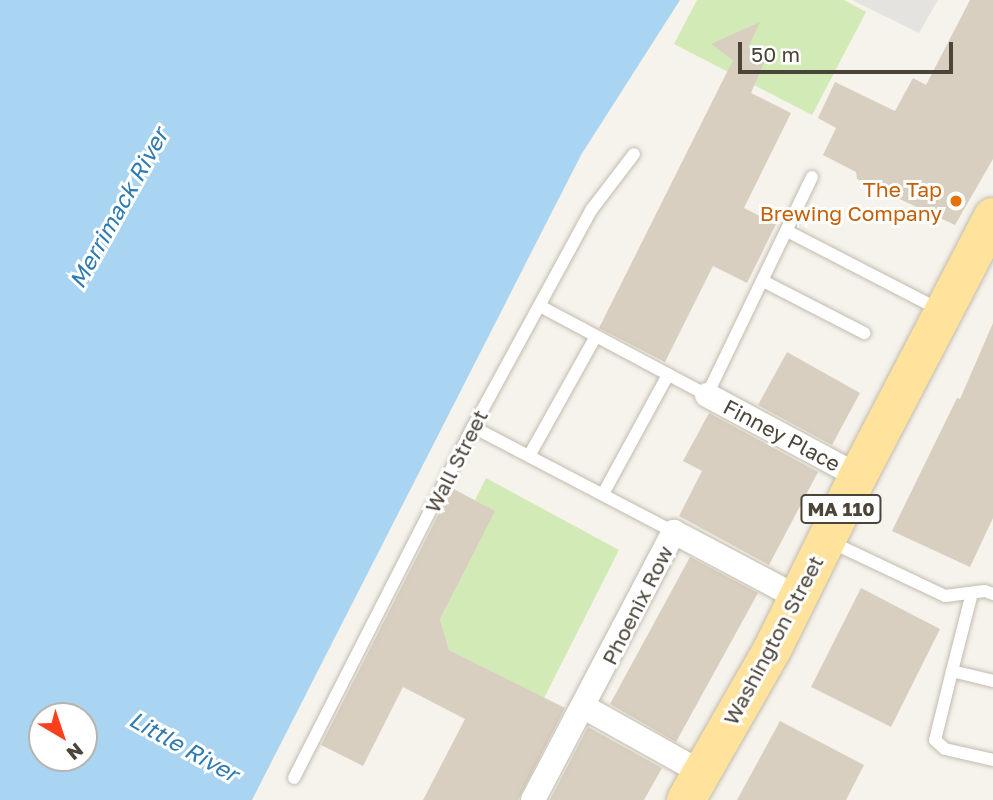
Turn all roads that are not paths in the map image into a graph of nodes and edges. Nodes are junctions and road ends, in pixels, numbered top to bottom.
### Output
1 (634, 154) dead end
2 (812, 177) dead end
3 (993, 217) edge
4 (787, 232) junction
5 (763, 281) junction
6 (540, 306) junction
7 (944, 312) junction
8 (864, 333) dead end
9 (596, 336) junction
10 (668, 375) junction
11 (707, 395) junction
12 (473, 426) junction
13 (529, 456) junction
14 (858, 476) junction
15 (603, 495) junction
16 (674, 532) junction
17 (826, 540) junction
18 (972, 593) junction
19 (993, 594) edge
20 (797, 597) junction
21 (952, 671) junction
22 (993, 681) edge
23 (584, 707) junction
24 (993, 760) edge
25 (295, 778) dead end
26 (694, 786) edge
27 (533, 800) edge

1 - 6 lane, Wall Street
2 - 4 lane
3 - 7 main road, Washington Street / MA 110
4 - 5 lane
4 - 7 lane
5 - 8 lane
5 - 11 lane
6 - 9 lane
6 - 12 lane, Wall Street
7 - 14 main road, Washington Street / MA 110
9 - 10 lane
9 - 13 lane
10 - 11 lane
10 - 15 lane
11 - 14 street, Finney Place
12 - 13 lane
12 - 25 lane, Wall Street
13 - 15 lane
14 - 17 main road, Washington Street / MA 110
15 - 16 lane
16 - 20 street, Phoenix Row
16 - 23 street, Phoenix Row
17 - 18 lane
17 - 20 main road, Washington Street / MA 110
18 - 19 lane
18 - 21 lane
20 - 26 main road, Washington Street / MA 110
21 - 22 lane
21 - 24 lane
23 - 26 street
23 - 27 street, Phoenix Row

